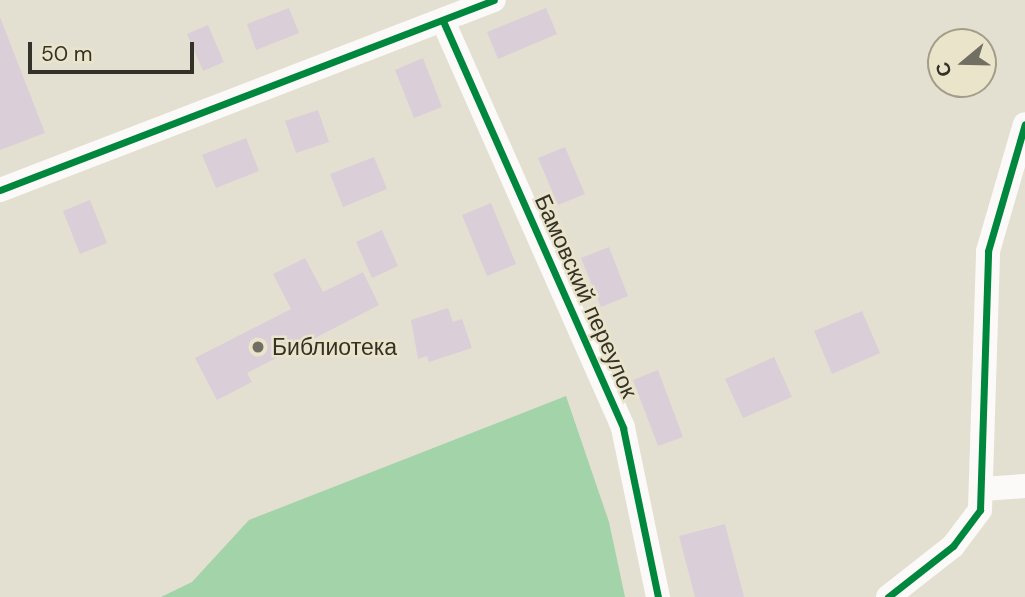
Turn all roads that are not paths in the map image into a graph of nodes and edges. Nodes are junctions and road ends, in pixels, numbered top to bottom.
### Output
1 (494, 0) edge
2 (443, 22) junction
3 (1025, 124) edge
4 (0, 190) edge
5 (1025, 486) edge
6 (984, 489) junction
7 (657, 597) edge
8 (888, 597) edge

1 - 2 street
2 - 4 street
2 - 7 street, Бамовский переулок
3 - 6 street
5 - 6 street
6 - 8 street

